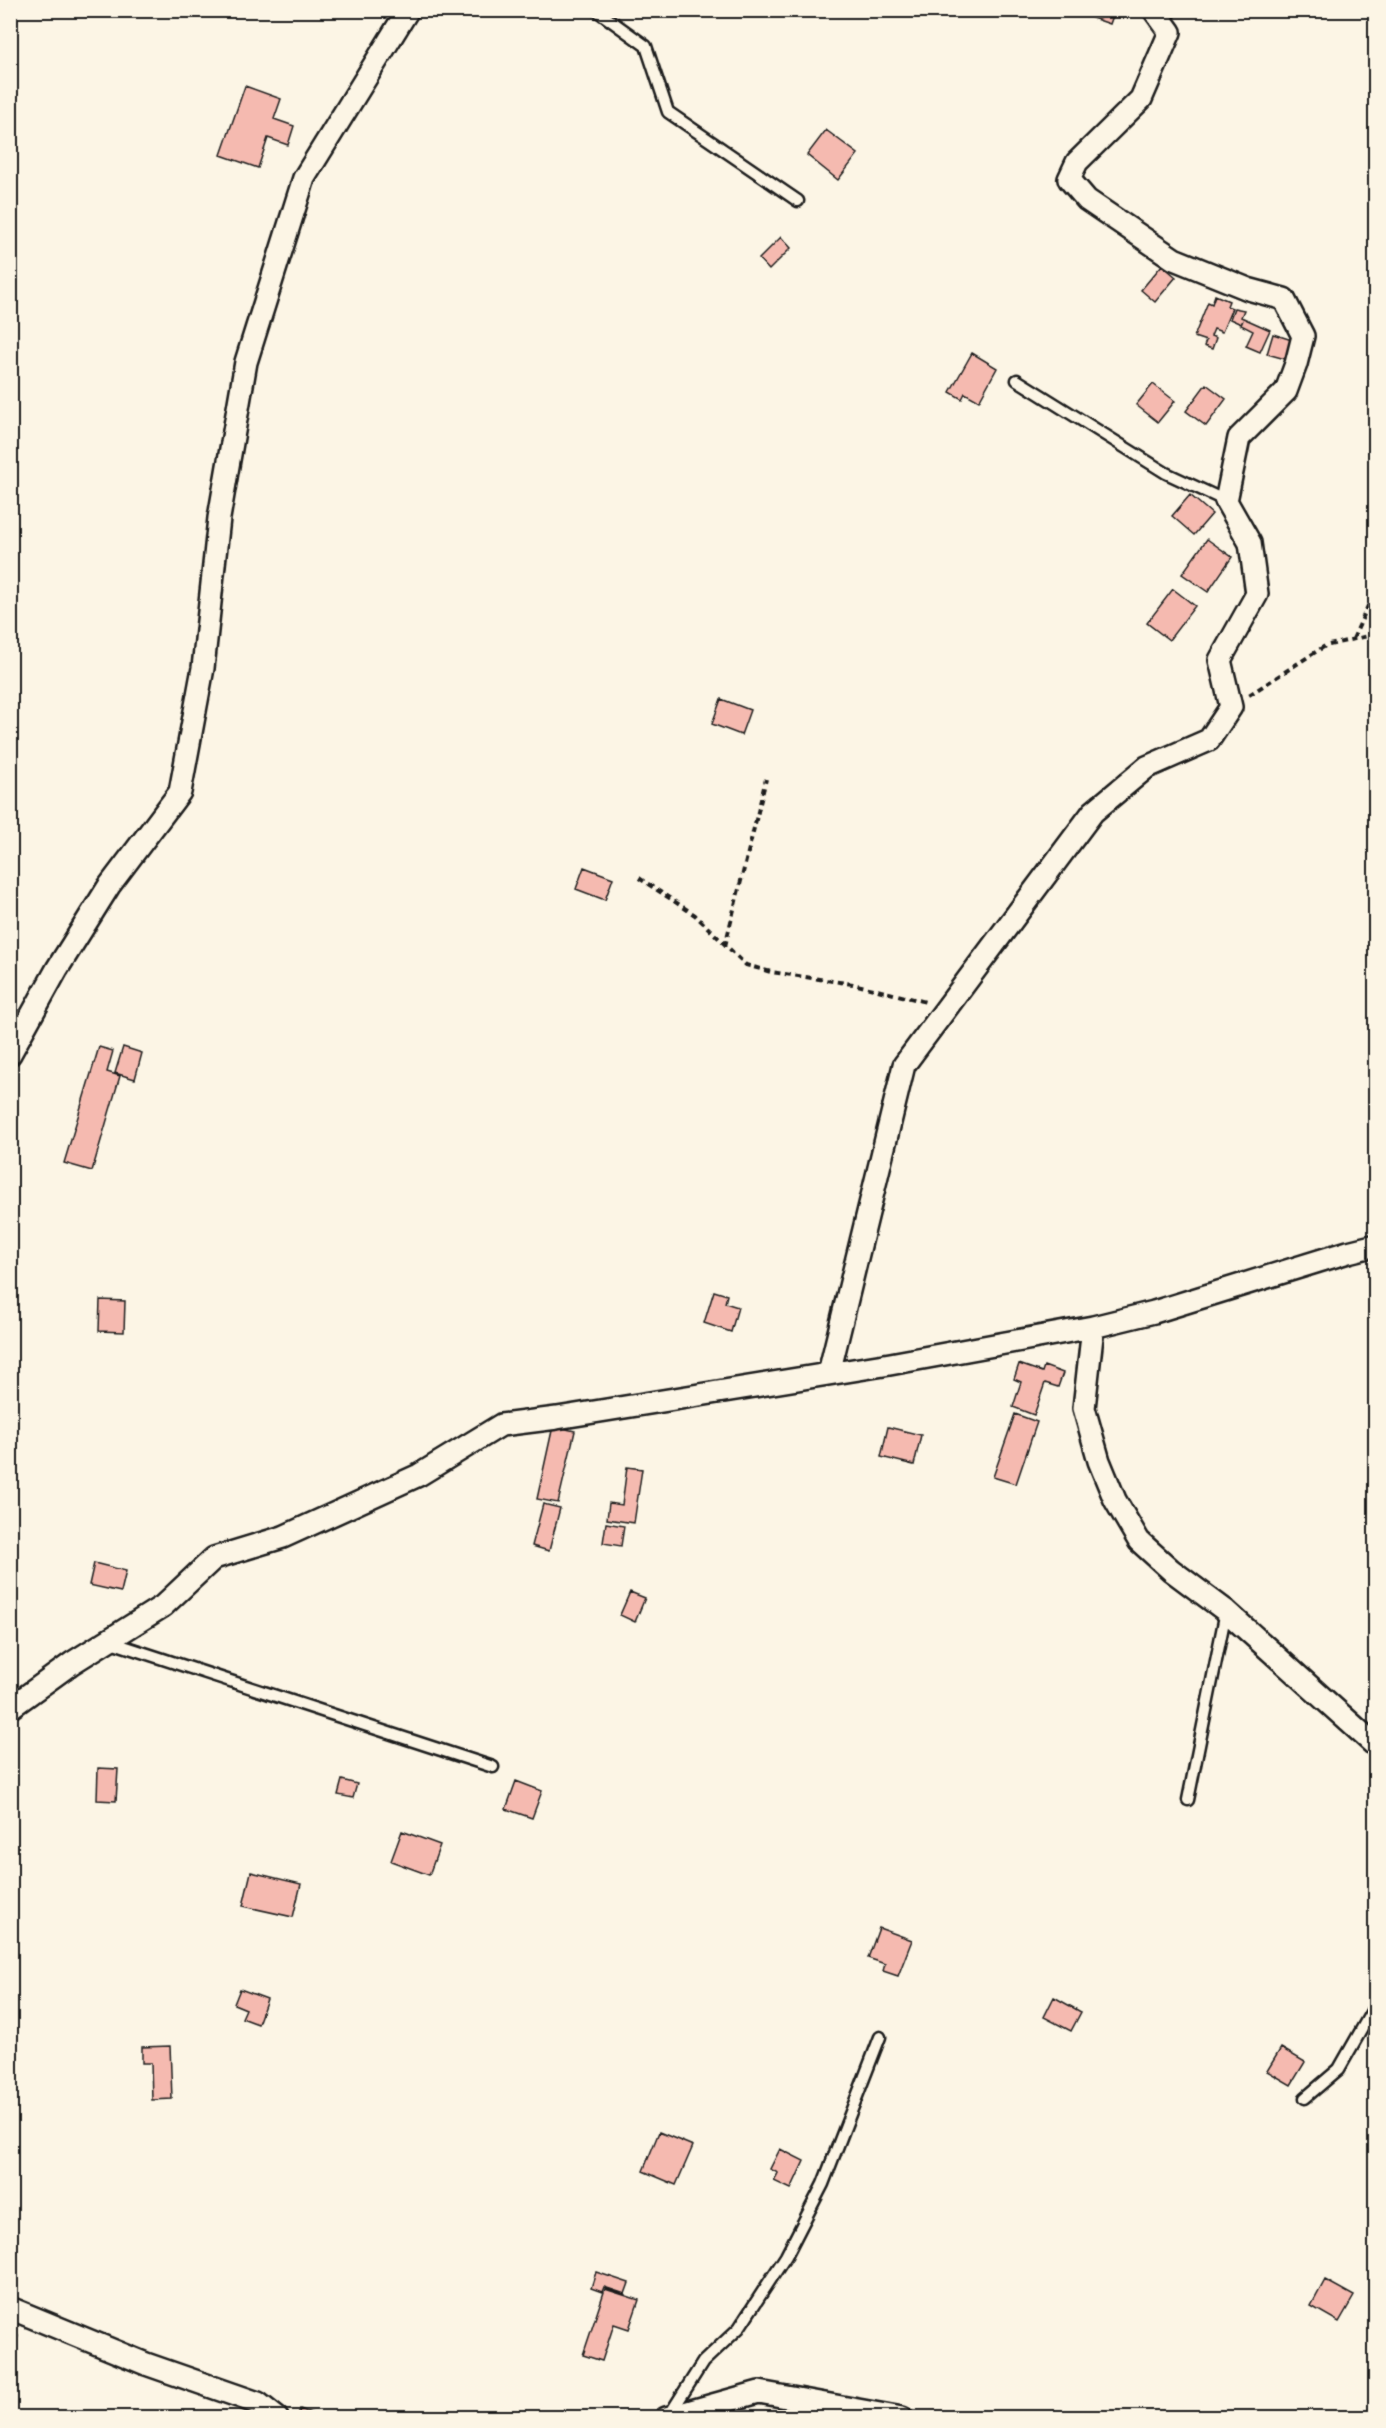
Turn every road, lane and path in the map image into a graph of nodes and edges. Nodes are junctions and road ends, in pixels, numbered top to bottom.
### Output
1 (408, 10) edge
2 (596, 10) edge
3 (1154, 10) edge
4 (798, 201) dead end
5 (1017, 380) dead end
6 (1226, 501) junction
7 (1376, 588) edge
8 (1376, 634) edge
9 (1352, 640) junction
10 (1231, 707) junction
11 (766, 778) dead end
12 (639, 878) dead end
13 (725, 946) junction
14 (948, 1006) junction
15 (10, 1054) edge
16 (1376, 1245) edge
17 (1093, 1327) junction
18 (829, 1373) junction
19 (1226, 1611) junction
20 (108, 1641) junction
21 (10, 1708) edge
22 (1376, 1746) edge
23 (493, 1767) dead end
24 (1188, 1800) dead end
25 (1376, 2004) edge
26 (880, 2037) dead end
27 (1305, 2098) dead end
28 (10, 2308) edge
29 (667, 2417) edge
30 (276, 2418) edge
31 (903, 2418) edge

1 - 15 street
2 - 4 lane
3 - 6 street
5 - 6 lane
6 - 10 street
7 - 9 path
8 - 9 path
9 - 10 path
10 - 14 street
11 - 13 path
12 - 13 path
13 - 14 path
14 - 18 street
16 - 17 street
17 - 18 street
17 - 19 street
18 - 20 street
19 - 22 street
19 - 24 lane
20 - 21 street
20 - 23 lane
25 - 27 lane
26 - 29 lane
28 - 30 street
29 - 31 street

